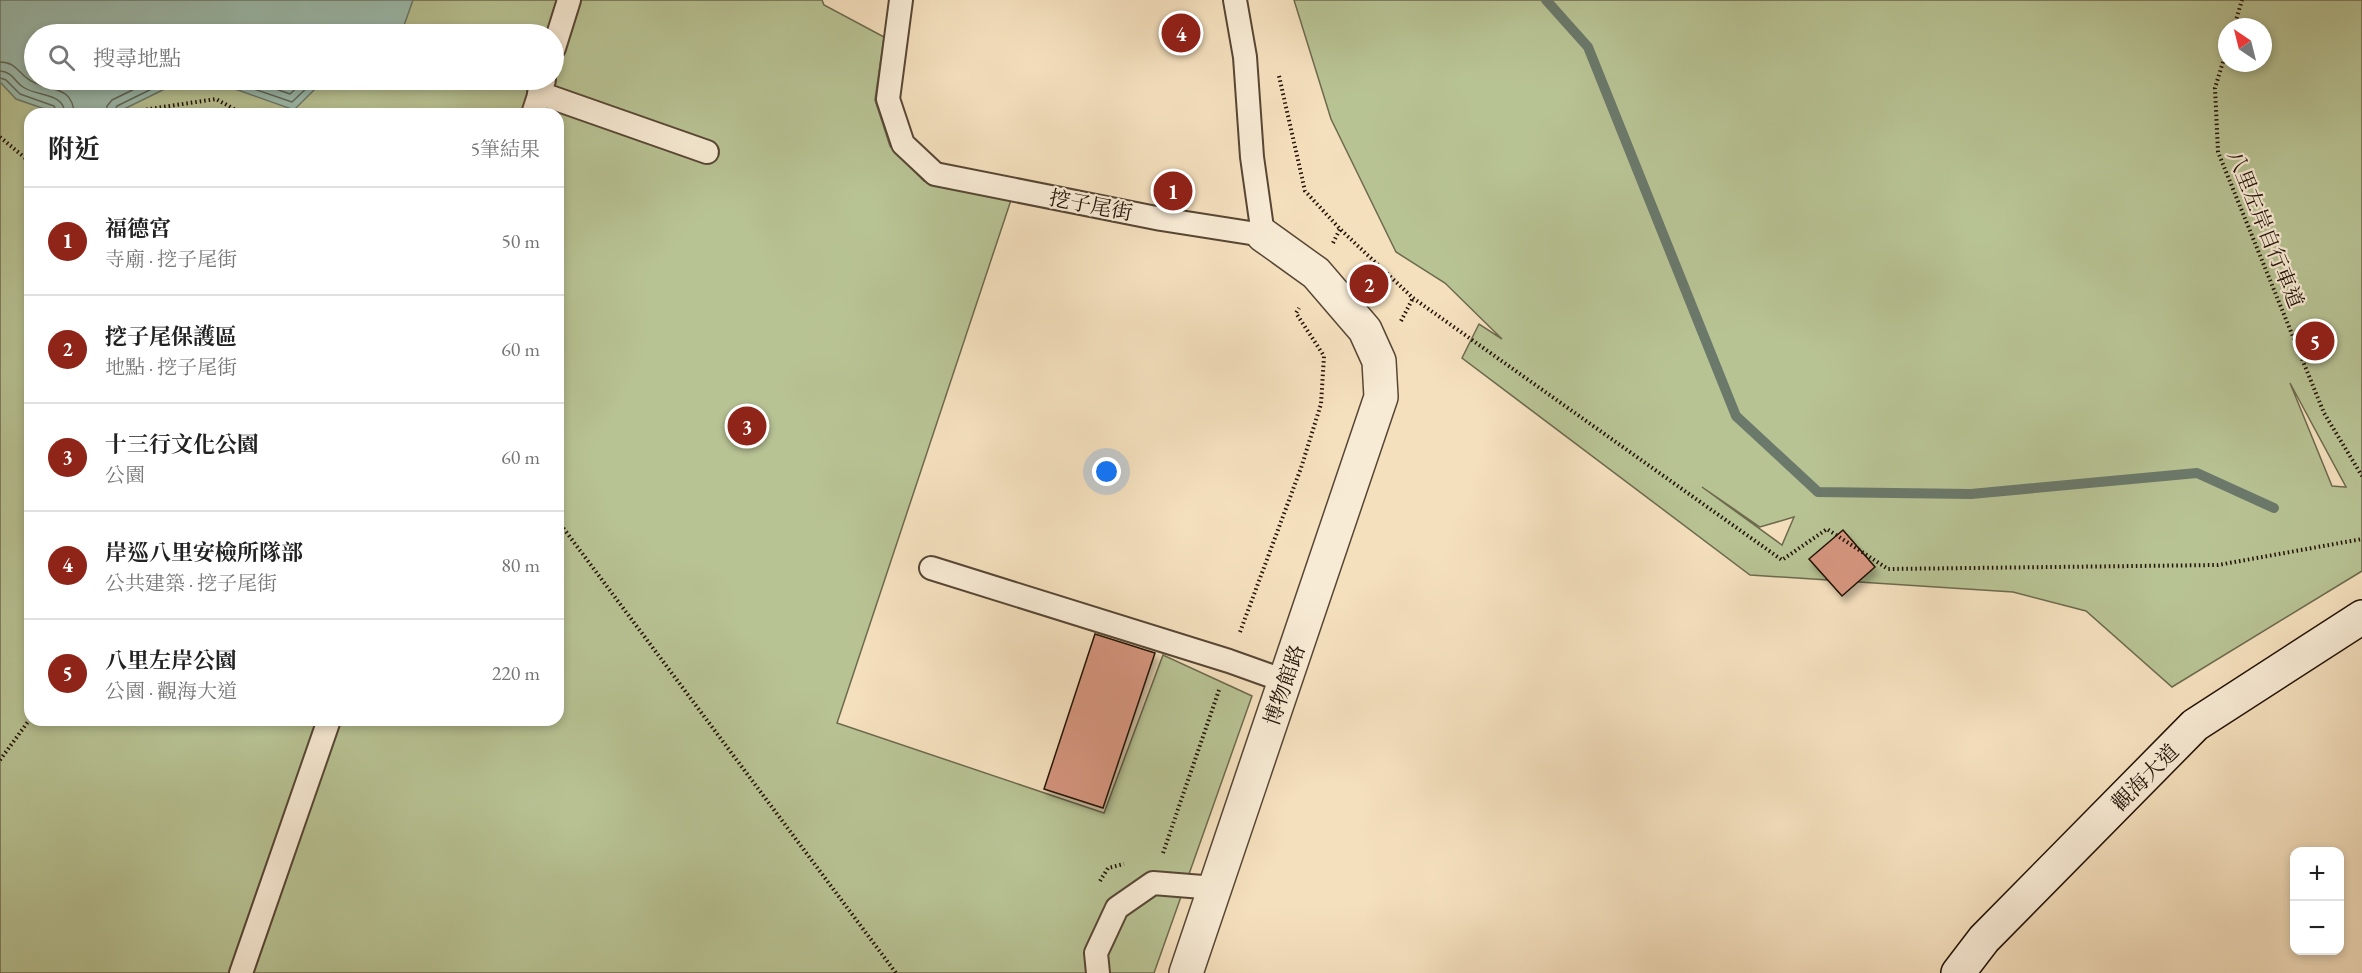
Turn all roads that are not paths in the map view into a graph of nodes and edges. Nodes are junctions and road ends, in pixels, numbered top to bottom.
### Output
1 (569, 0) edge
2 (901, 0) edge
3 (1235, 0) edge
4 (562, 24) edge
5 (538, 96) edge
6 (707, 152) dead end
7 (1263, 235) junction
8 (1381, 397) joint
9 (931, 568) dead end
10 (2362, 617) edge
11 (1285, 681) junction
12 (327, 726) edge
13 (1215, 888) junction
14 (241, 973) edge
15 (1098, 973) edge
16 (1186, 973) edge
17 (1958, 973) edge

1 - 4 lane
2 - 7 lane, 挖子尾街
3 - 7 lane
5 - 6 lane
7 - 8 street, 挖子尾街
8 - 11 street, 博物館路
9 - 11 lane
10 - 17 street, 觀海大道
11 - 13 street, 博物館路
12 - 14 lane
13 - 15 lane
13 - 16 street, 博物館路

